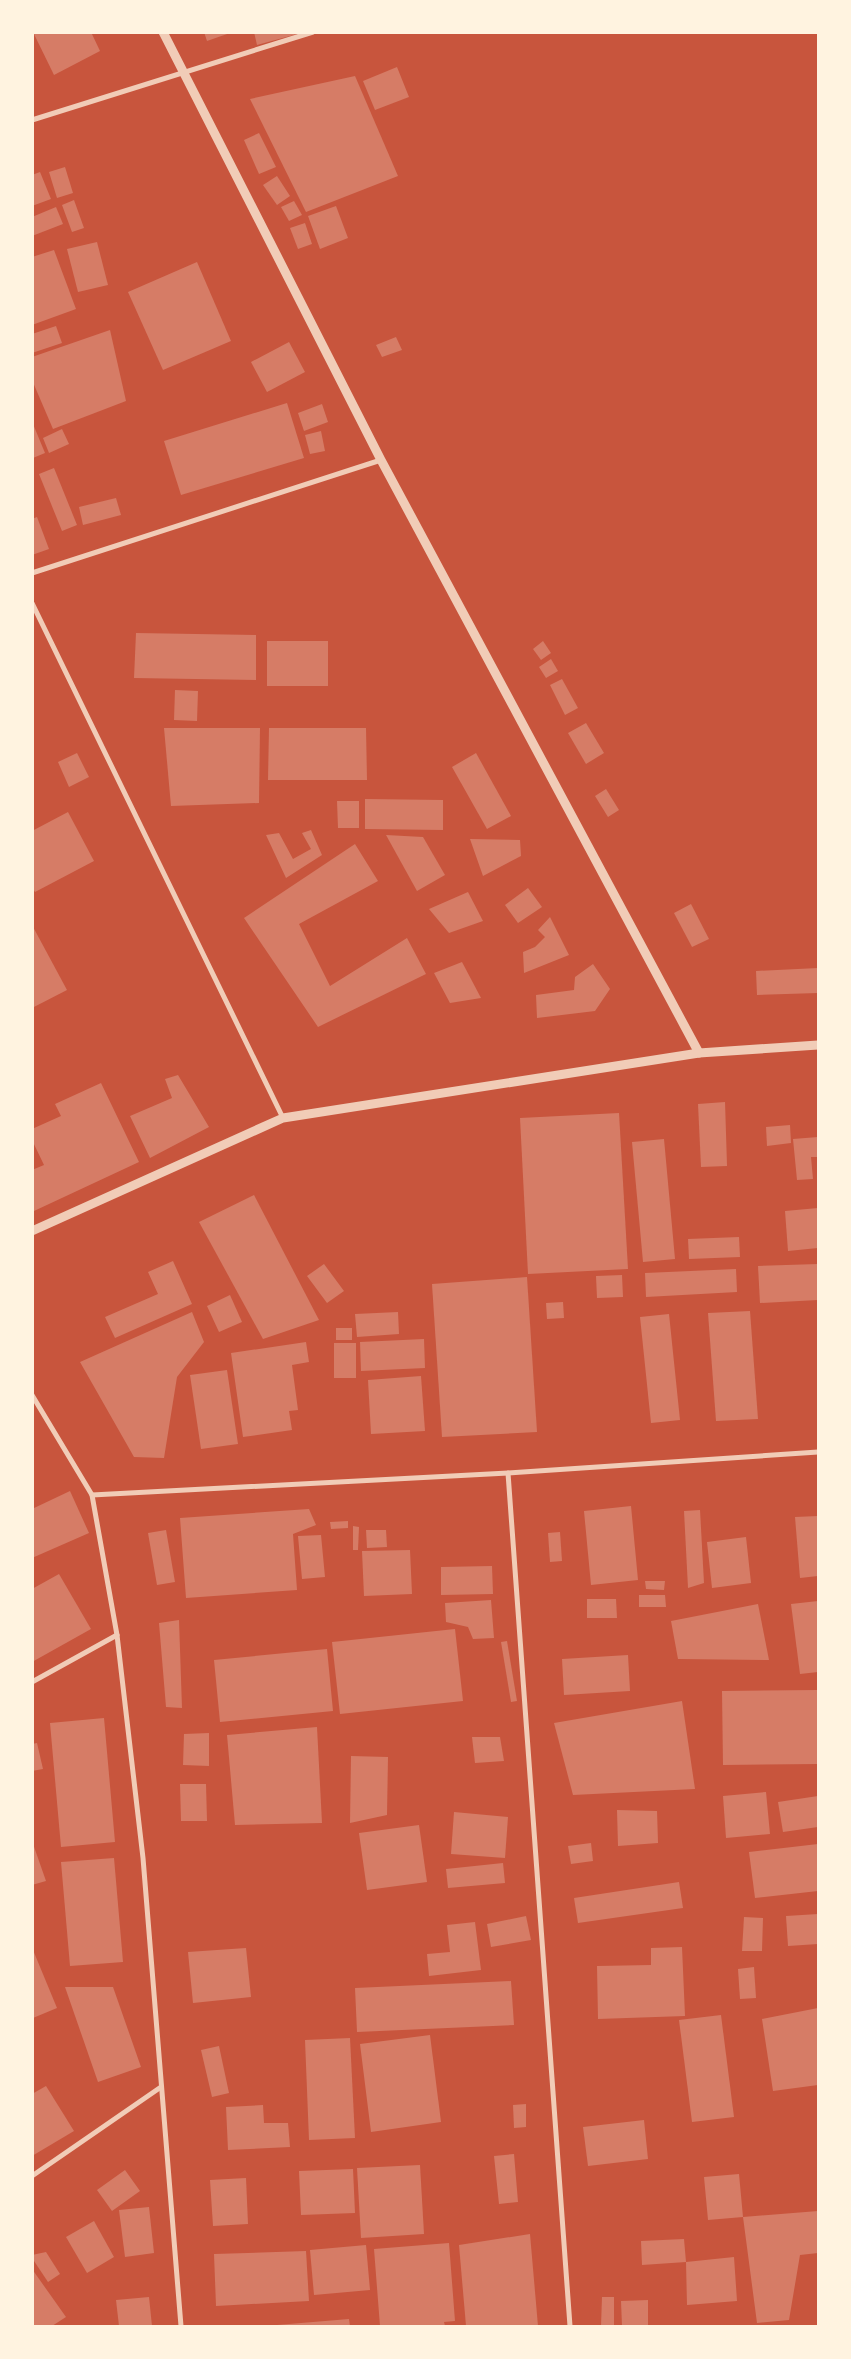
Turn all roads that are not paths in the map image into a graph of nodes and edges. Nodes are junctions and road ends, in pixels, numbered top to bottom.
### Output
1 (163, 32) edge
2 (313, 32) edge
3 (184, 74) junction
4 (32, 120) edge
5 (381, 460) junction
6 (32, 573) edge
7 (32, 603) edge
8 (818, 1045) edge
9 (699, 1053) junction
10 (283, 1118) junction
11 (32, 1231) edge
12 (32, 1395) edge
13 (818, 1452) edge
14 (508, 1473) junction
15 (92, 1495) junction
16 (117, 1635) junction
17 (32, 1682) edge
18 (161, 2087) junction
19 (32, 2176) edge
20 (181, 2326) edge
21 (570, 2326) edge

1 - 3 street
2 - 3 street
3 - 4 street
3 - 5 street
5 - 6 street
5 - 9 street
7 - 10 street
8 - 9 street
9 - 10 street
10 - 11 street
12 - 15 street
13 - 14 street
14 - 15 street
14 - 21 street
15 - 16 street
16 - 17 street
16 - 18 street
18 - 19 street
18 - 20 street

